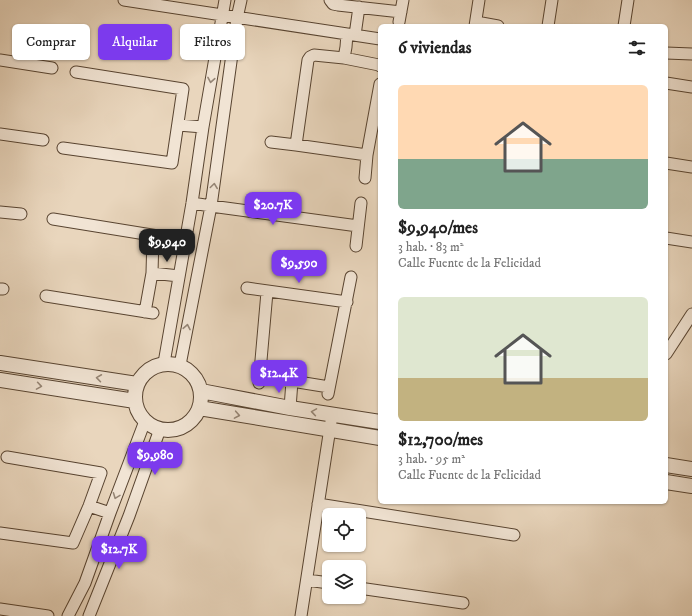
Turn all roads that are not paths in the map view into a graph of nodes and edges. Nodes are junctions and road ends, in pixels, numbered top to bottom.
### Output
1 (124, 0) edge
2 (225, 0) edge
3 (241, 0) edge
4 (330, 0) edge
5 (403, 0) edge
6 (479, 0) edge
7 (552, 0) edge
8 (628, 0) edge
9 (359, 7) junction
10 (222, 15) junction
11 (237, 18) junction
12 (476, 24) edge
13 (548, 24) edge
14 (624, 24) edge
15 (351, 35) junction
16 (378, 39) edge
17 (668, 53) edge
18 (692, 54) edge
19 (344, 58) junction
20 (0, 60) edge
21 (378, 65) edge
22 (52, 68) dead end
23 (76, 72) dead end
24 (668, 83) edge
25 (692, 87) edge
26 (378, 95) edge
27 (178, 125) junction
28 (203, 127) junction
29 (0, 134) edge
30 (43, 140) dead end
31 (271, 142) dead end
32 (296, 145) junction
33 (63, 148) dead end
34 (367, 155) junction
35 (668, 163) edge
36 (692, 167) edge
37 (365, 178) dead end
38 (192, 203) junction
39 (361, 203) dead end
40 (211, 206) junction
41 (0, 212) edge
42 (21, 214) dead end
43 (53, 219) dead end
44 (358, 226) junction
45 (668, 238) edge
46 (692, 242) edge
47 (356, 246) dead end
48 (152, 273) junction
49 (179, 276) junction
50 (351, 277) dead end
51 (247, 288) dead end
52 (268, 292) junction
53 (46, 296) dead end
54 (347, 302) junction
55 (692, 314) edge
56 (668, 351) edge
57 (0, 363) edge
58 (164, 363) junction
59 (180, 365) junction
60 (0, 380) edge
61 (292, 381) junction
62 (137, 384) junction
63 (201, 391) junction
64 (135, 401) junction
65 (199, 408) junction
66 (290, 408) junction
67 (332, 415) junction
68 (145, 421) junction
69 (378, 422) edge
70 (160, 429) junction
71 (329, 431) junction
72 (378, 438) edge
73 (7, 457) dead end
74 (668, 465) edge
75 (692, 469) edge
76 (668, 482) edge
77 (692, 486) edge
78 (318, 504) junction
79 (89, 506) junction
80 (110, 513) junction
81 (6, 534) edge
82 (514, 535) dead end
83 (307, 580) junction
84 (322, 582) edge
85 (85, 583) junction
86 (99, 588) junction
87 (366, 589) edge
88 (463, 604) dead end
89 (0, 608) edge
90 (48, 616) edge
91 (68, 616) edge
92 (89, 616) edge
93 (301, 616) edge

1 - 10 street
2 - 10 street
3 - 11 street
4 - 9 street
5 - 9 street
6 - 12 street
7 - 13 street
8 - 14 street
9 - 15 street
10 - 11 street
10 -> 28 street
11 - 15 street
40 -> 11 street
15 - 16 street
15 - 19 street
17 - 18 street
19 - 21 street
19 - 32 street
20 - 22 street
23 - 27 street
24 - 25 street
26 - 34 street
27 - 28 street
27 - 33 street
28 - 38 street
29 - 30 street
31 - 32 street
32 - 34 street
34 - 37 street
35 - 36 street
38 - 40 street
38 - 49 street
39 - 44 street
40 - 44 street
59 -> 40 street
41 - 42 street
43 - 48 street
44 - 47 street
45 - 46 street
48 - 49 street
48 - 53 street
49 - 58 street
50 - 54 street
51 - 52 street
52 - 54 street
52 - 61 street
54 - 61 street
55 - 56 street
62 -> 57 street
58 - 59 street
58 - 62 street
59 - 63 street
60 -> 64 street
61 - 66 street
62 - 64 street
63 - 65 street
63 - 66 street
64 - 68 street
65 - 70 street
65 -> 71 street
67 -> 66 street
67 - 69 street
67 - 71 street
68 - 70 street
68 -> 80 street
70 - 86 street
71 - 72 street
71 - 78 street
73 - 79 street
74 - 75 street
76 - 77 street
78 - 82 street
78 - 83 street
79 - 80 street
79 - 81 street
80 - 85 street
83 - 84 street
83 - 93 street
85 - 86 street
85 - 91 street
86 - 92 street
87 - 88 street
89 - 90 street

